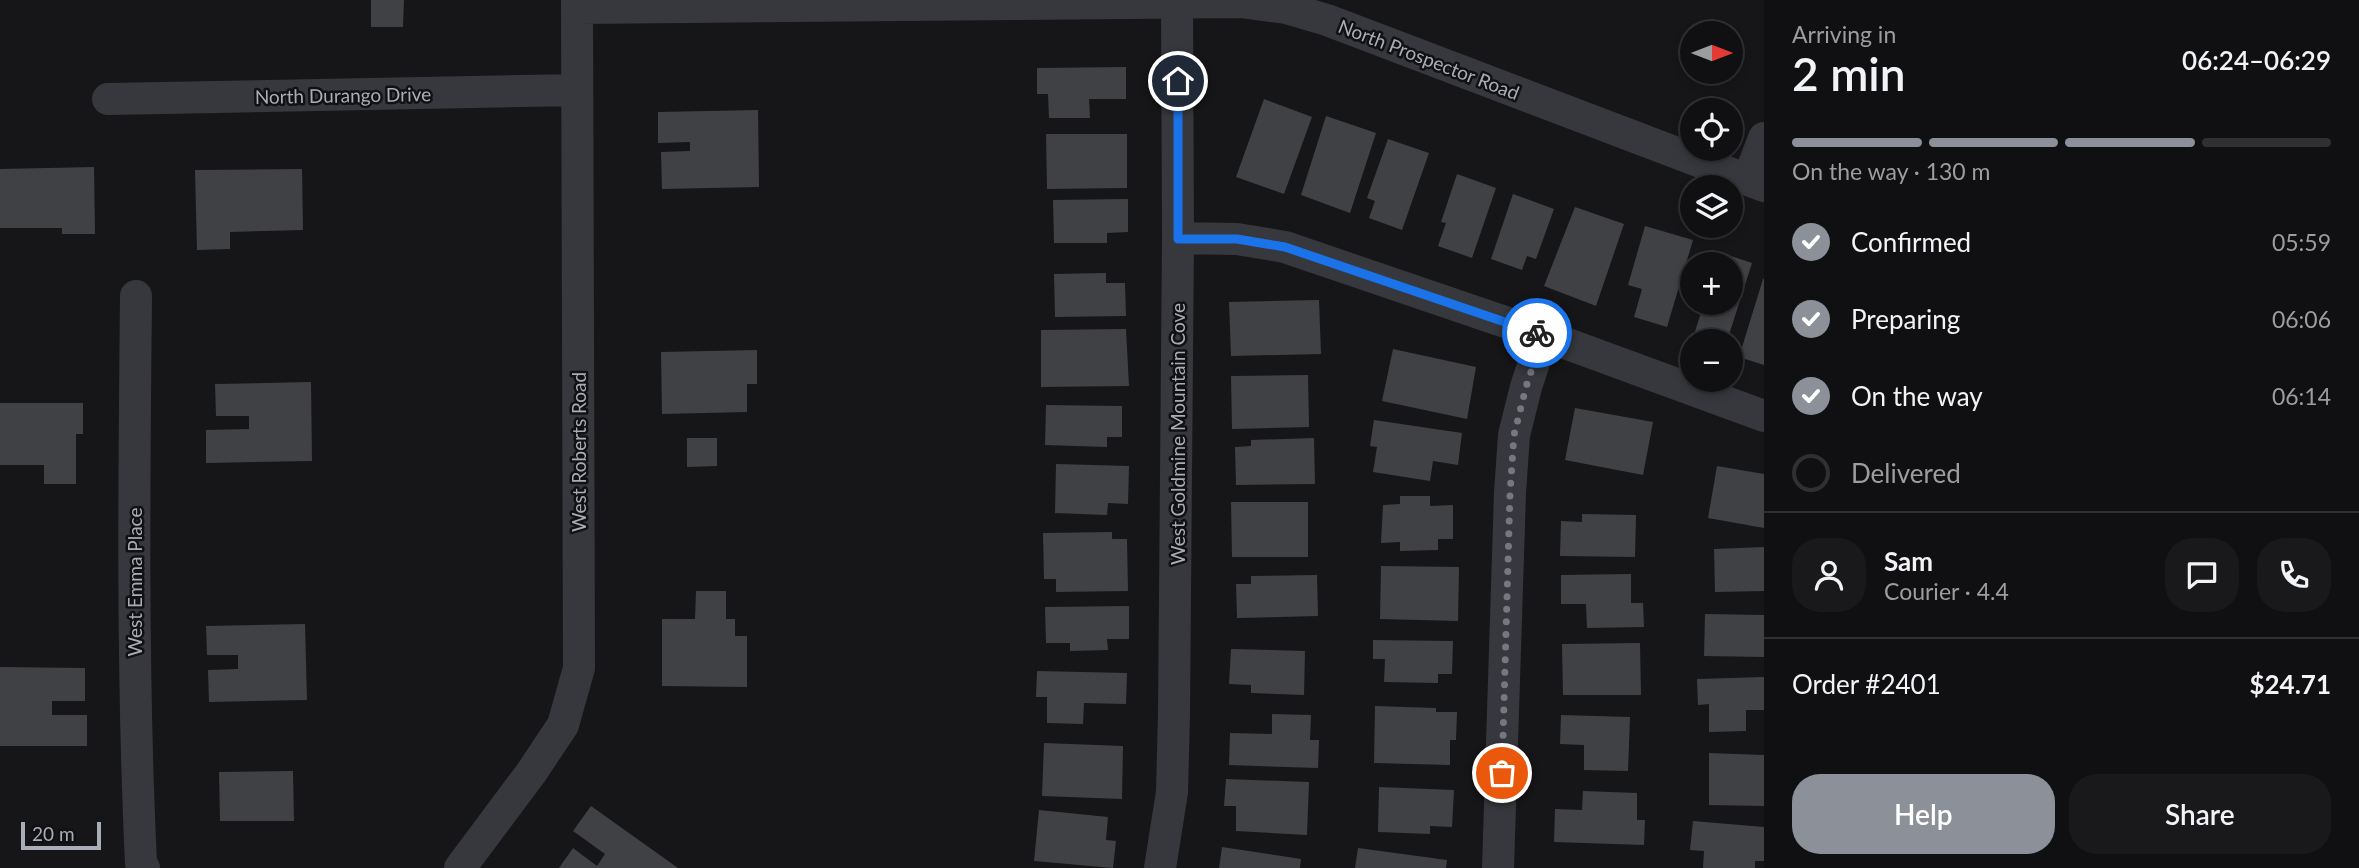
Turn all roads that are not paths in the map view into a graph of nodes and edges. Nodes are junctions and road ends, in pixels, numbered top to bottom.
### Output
1 (1177, 1) edge
2 (577, 4) edge
3 (578, 90) junction
4 (108, 99) dead end
5 (1764, 138) edge
6 (1756, 183) edge
7 (1178, 239) junction
8 (136, 296) dead end
9 (1543, 335) junction
10 (1764, 416) edge
11 (144, 868) edge
12 (460, 868) edge
13 (1160, 868) edge
14 (1498, 868) edge

1 - 2 street, North Prospector Road
1 - 6 street, North Prospector Road
1 - 7 street, West Goldmine Mountain Cove
2 - 3 street, West Roberts Road
3 - 4 street, North Durango Drive
3 - 12 street, West Roberts Road
5 - 6 street
7 - 9 street
7 - 13 street, West Goldmine Mountain Cove
8 - 11 street, West Emma Place
9 - 10 street
9 - 14 street

